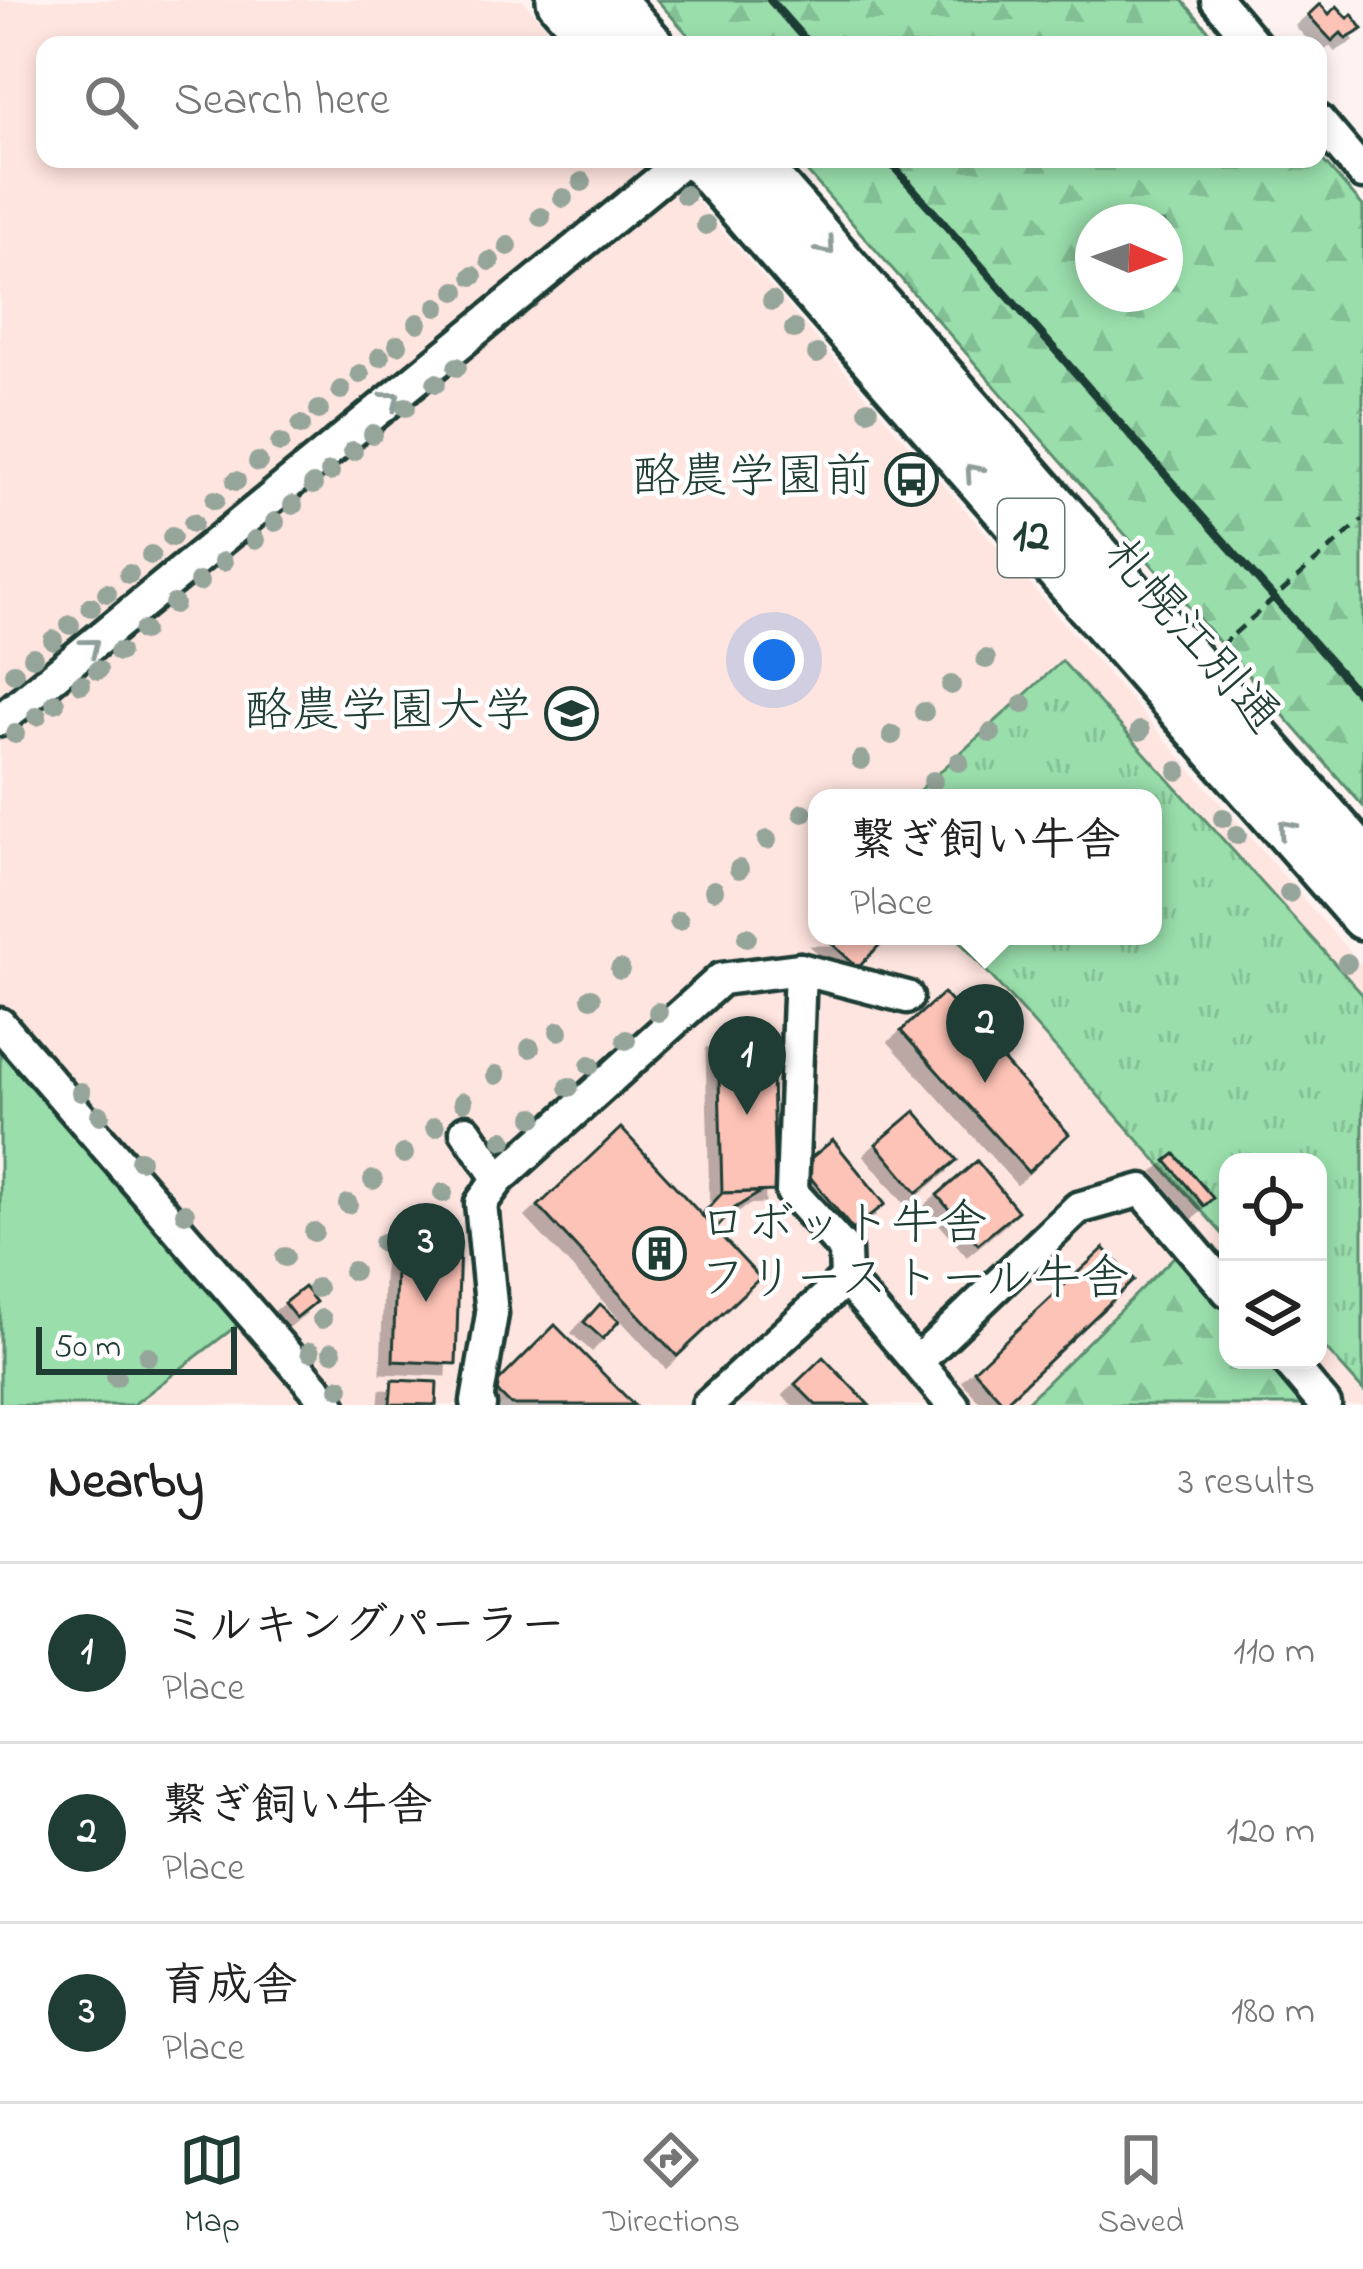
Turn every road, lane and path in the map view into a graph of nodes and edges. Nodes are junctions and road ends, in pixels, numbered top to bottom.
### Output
1 (560, 0) edge
2 (611, 0) edge
3 (1217, 0) edge
4 (592, 36) edge
5 (642, 36) edge
6 (1247, 36) edge
7 (1327, 131) edge
8 (674, 168) edge
9 (707, 168) edge
10 (758, 168) edge
11 (1363, 173) edge
12 (1362, 520) edge
13 (1219, 648) dead end
14 (0, 720) edge
15 (1363, 860) edge
16 (1363, 916) edge
17 (800, 969) junction
18 (907, 997) dead end
19 (0, 1024) edge
20 (466, 1132) dead end
21 (500, 1179) junction
22 (846, 1279) junction
23 (1219, 1280) edge
24 (917, 1362) junction
25 (1295, 1369) edge
26 (330, 1405) edge
27 (480, 1405) edge
28 (708, 1405) edge
29 (953, 1405) edge
30 (1325, 1405) edge

1 - 4 highway
2 - 5 highway
3 - 6 street
7 - 11 street
14 -> 8 street
16 -> 9 highway, 札幌江別通 / 12
10 -> 15 highway, 札幌江別通 / 12
12 - 13 path, bridge
17 - 18 street
17 - 21 street
17 - 22 street
19 - 26 street
20 - 21 street
21 - 27 street
22 - 24 street
22 - 28 street
23 - 24 street
24 - 29 street
25 - 30 street

